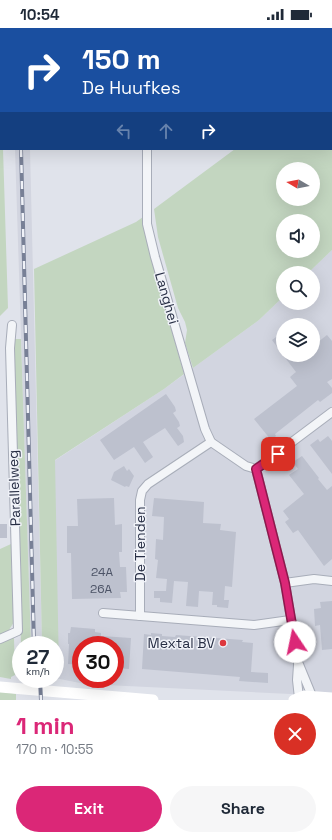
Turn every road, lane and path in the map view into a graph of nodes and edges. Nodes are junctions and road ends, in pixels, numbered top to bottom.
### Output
1 (147, 150) edge
2 (12, 325) dead end
3 (332, 412) edge
4 (211, 442) junction
5 (256, 469) junction
6 (332, 581) edge
7 (285, 583) junction
8 (103, 613) dead end
9 (140, 616) junction
10 (290, 620) junction
11 (0, 639) edge
12 (298, 662) junction
13 (0, 687) edge
14 (312, 696) junction
15 (332, 698) edge
16 (297, 699) edge
17 (153, 700) edge

1 - 4 street, Langhei
2 - 11 street, Parallelweg
3 - 5 street
4 - 5 street
4 - 9 street, De Tienden
5 - 7 street
6 - 7 street
7 - 10 street
8 - 9 street
9 - 10 street
10 - 12 street
12 - 14 street
12 - 16 street
13 - 17 main road
14 - 15 main road
14 - 16 main road

